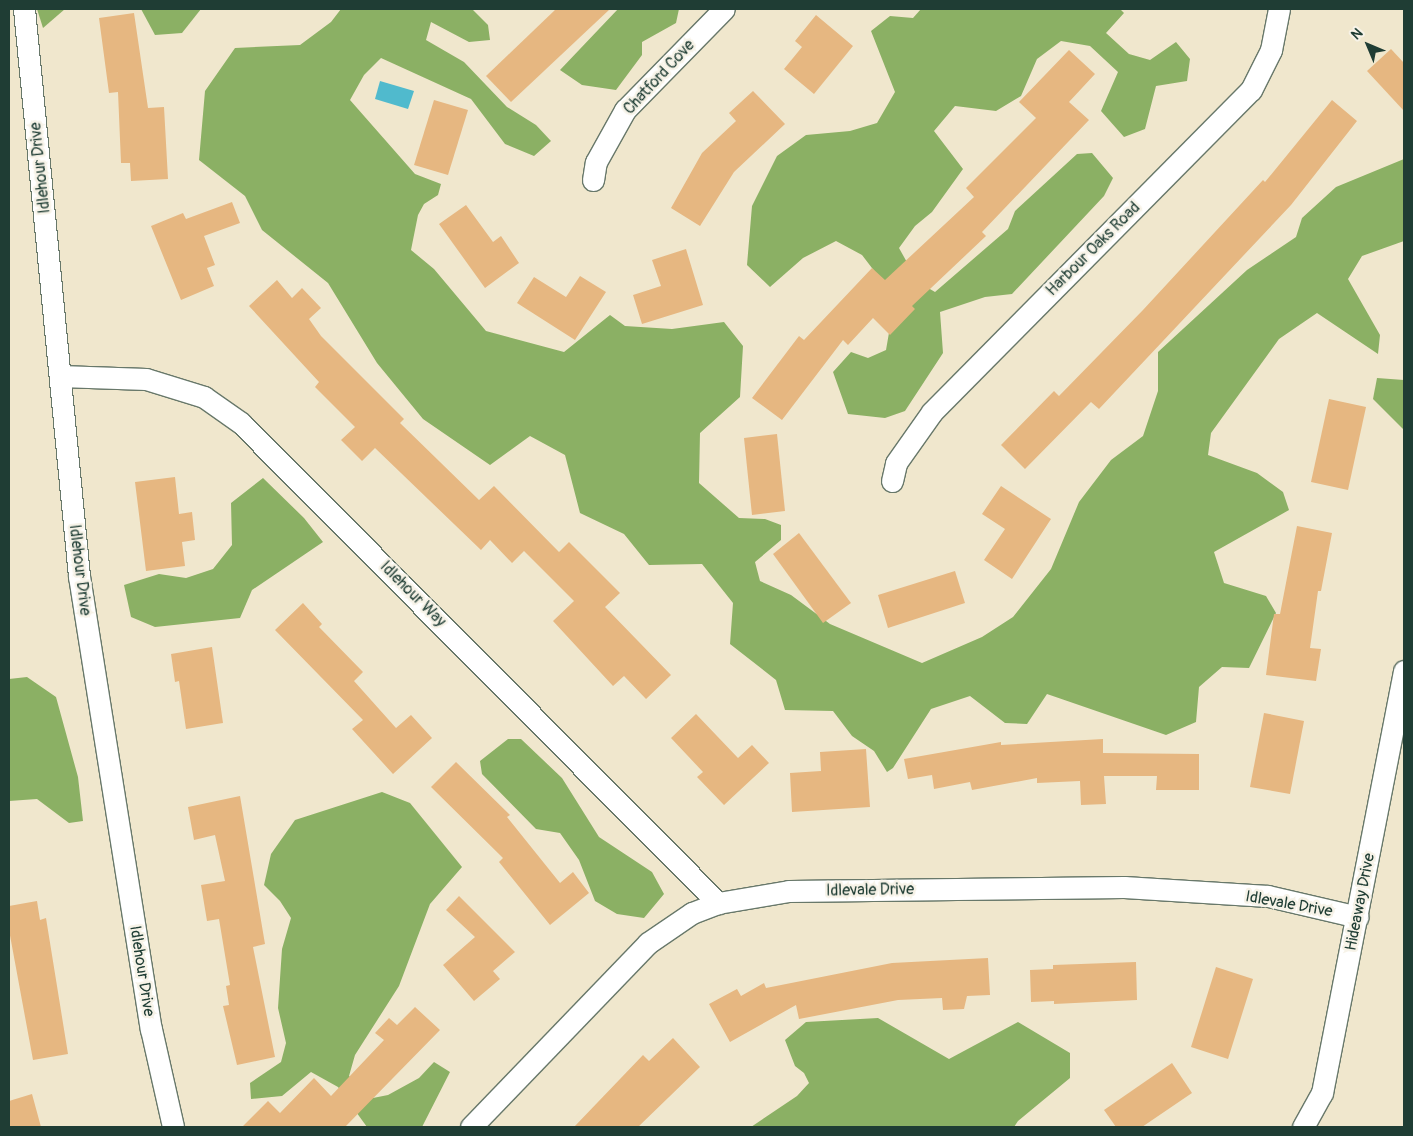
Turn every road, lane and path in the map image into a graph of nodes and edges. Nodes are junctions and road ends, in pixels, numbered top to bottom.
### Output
1 (24, 9) edge
2 (724, 9) edge
3 (1279, 9) edge
4 (593, 180) dead end
5 (60, 376) junction
6 (892, 481) dead end
7 (1404, 671) edge
8 (718, 903) junction
9 (1358, 917) junction
10 (173, 1127) edge
11 (471, 1127) edge
12 (1302, 1127) edge

1 - 5 street, Idlehour Drive
2 - 4 street, Chatford Cove
3 - 6 street, Harbour Oaks Road
5 - 8 street, Idlehour Way
5 - 10 street, Idlehour Drive
7 - 9 street, Hideaway Drive
8 - 9 street, Idlevale Drive
8 - 11 street, Idlevale Drive
9 - 12 street, Hideaway Drive

